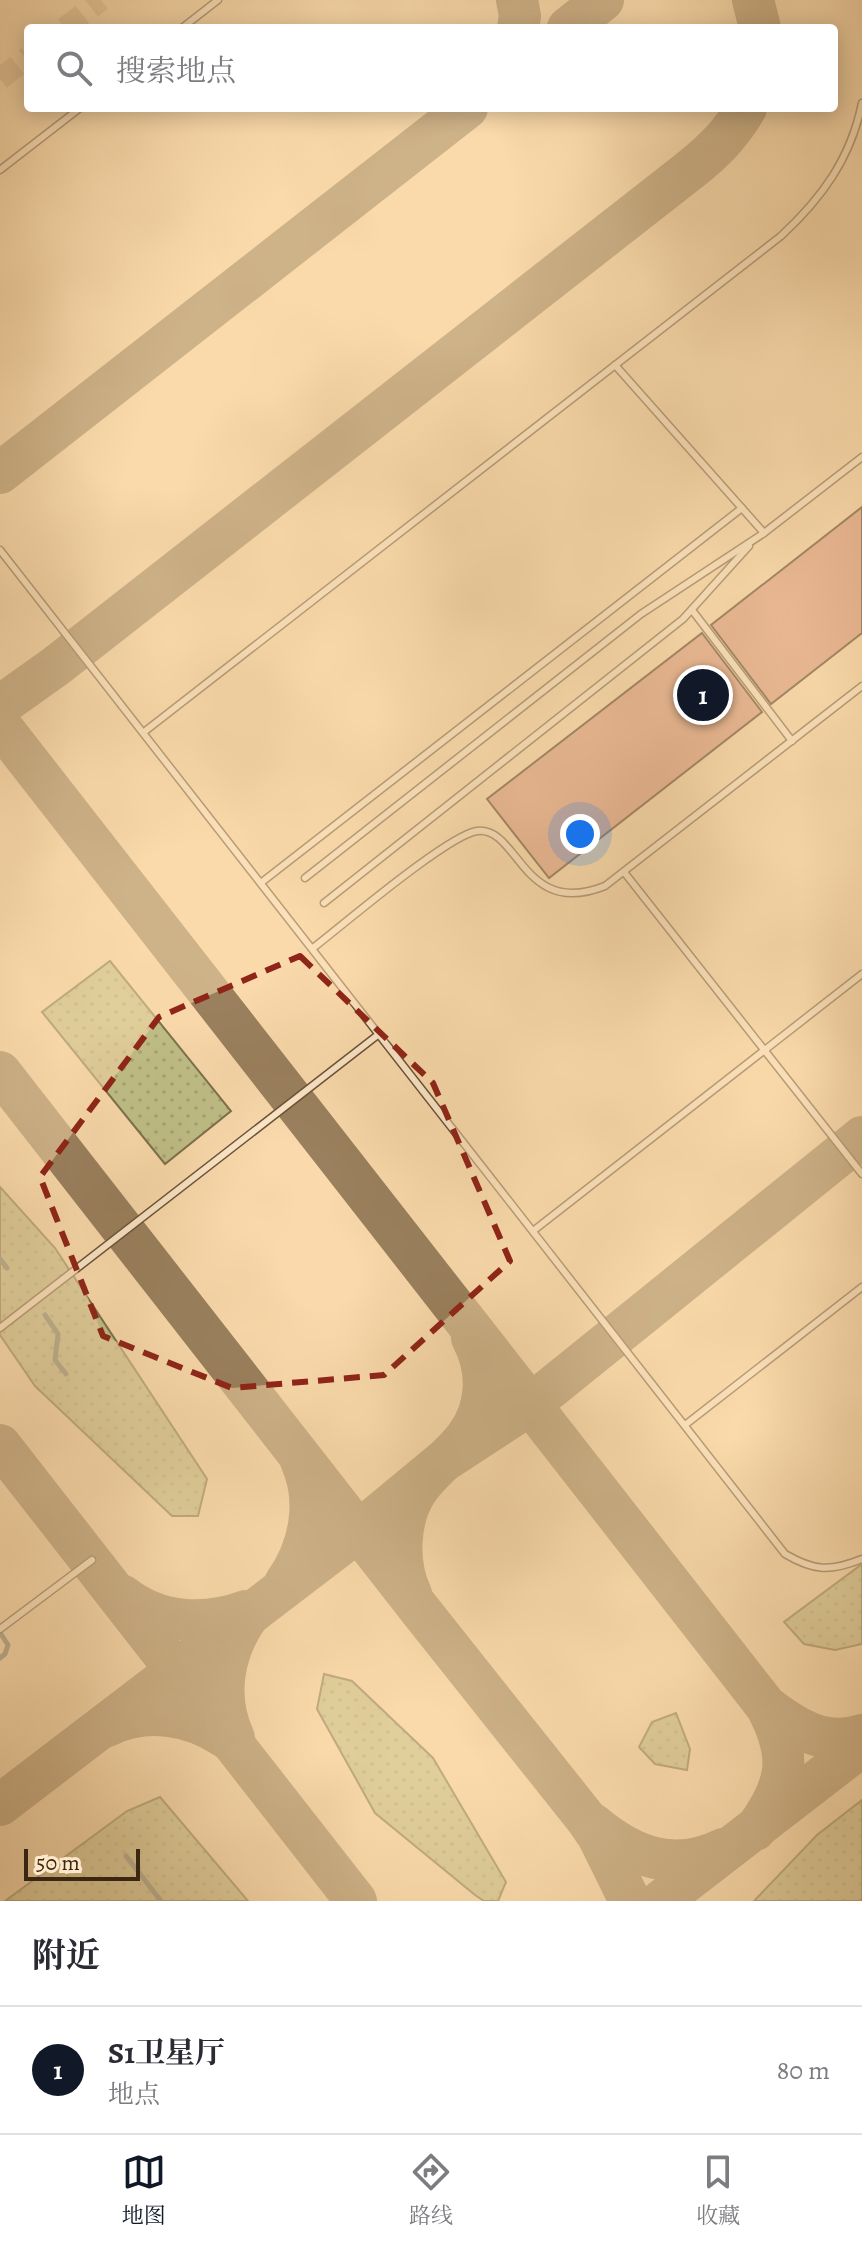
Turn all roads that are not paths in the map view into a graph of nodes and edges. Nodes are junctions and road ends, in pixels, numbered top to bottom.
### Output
1 (218, 0) edge
2 (187, 24) edge
3 (862, 103) edge
4 (75, 112) edge
5 (0, 170) edge
6 (615, 365) junction
7 (862, 457) edge
8 (742, 508) junction
9 (764, 533) junction
10 (0, 550) edge
11 (692, 610) junction
12 (862, 686) edge
13 (144, 732) junction
14 (792, 741) junction
15 (624, 872) junction
16 (305, 878) dead end
17 (262, 882) junction
18 (324, 903) dead end
19 (313, 948) junction
20 (862, 974) edge
21 (379, 1034) junction
22 (765, 1050) junction
23 (862, 1174) edge
24 (533, 1231) junction
25 (862, 1287) edge
26 (0, 1328) edge
27 (685, 1425) junction
28 (862, 1559) edge
29 (92, 1560) dead end
30 (0, 1629) edge

1 - 2 lane
3 - 6 lane
4 - 5 lane
6 - 8 lane
6 - 13 lane
7 - 9 lane
8 - 9 lane
8 - 17 lane
9 - 11 lane
9 - 16 lane
10 - 13 lane
11 - 14 lane
11 - 18 lane
12 - 14 lane
13 - 17 lane
14 - 15 lane
15 - 19 lane
15 - 22 lane
17 - 19 lane
19 - 21 lane
20 - 22 lane
21 - 24 lane
21 - 26 lane
22 - 23 lane
22 - 24 lane
24 - 27 lane
25 - 27 lane
27 - 28 lane
29 - 30 lane

